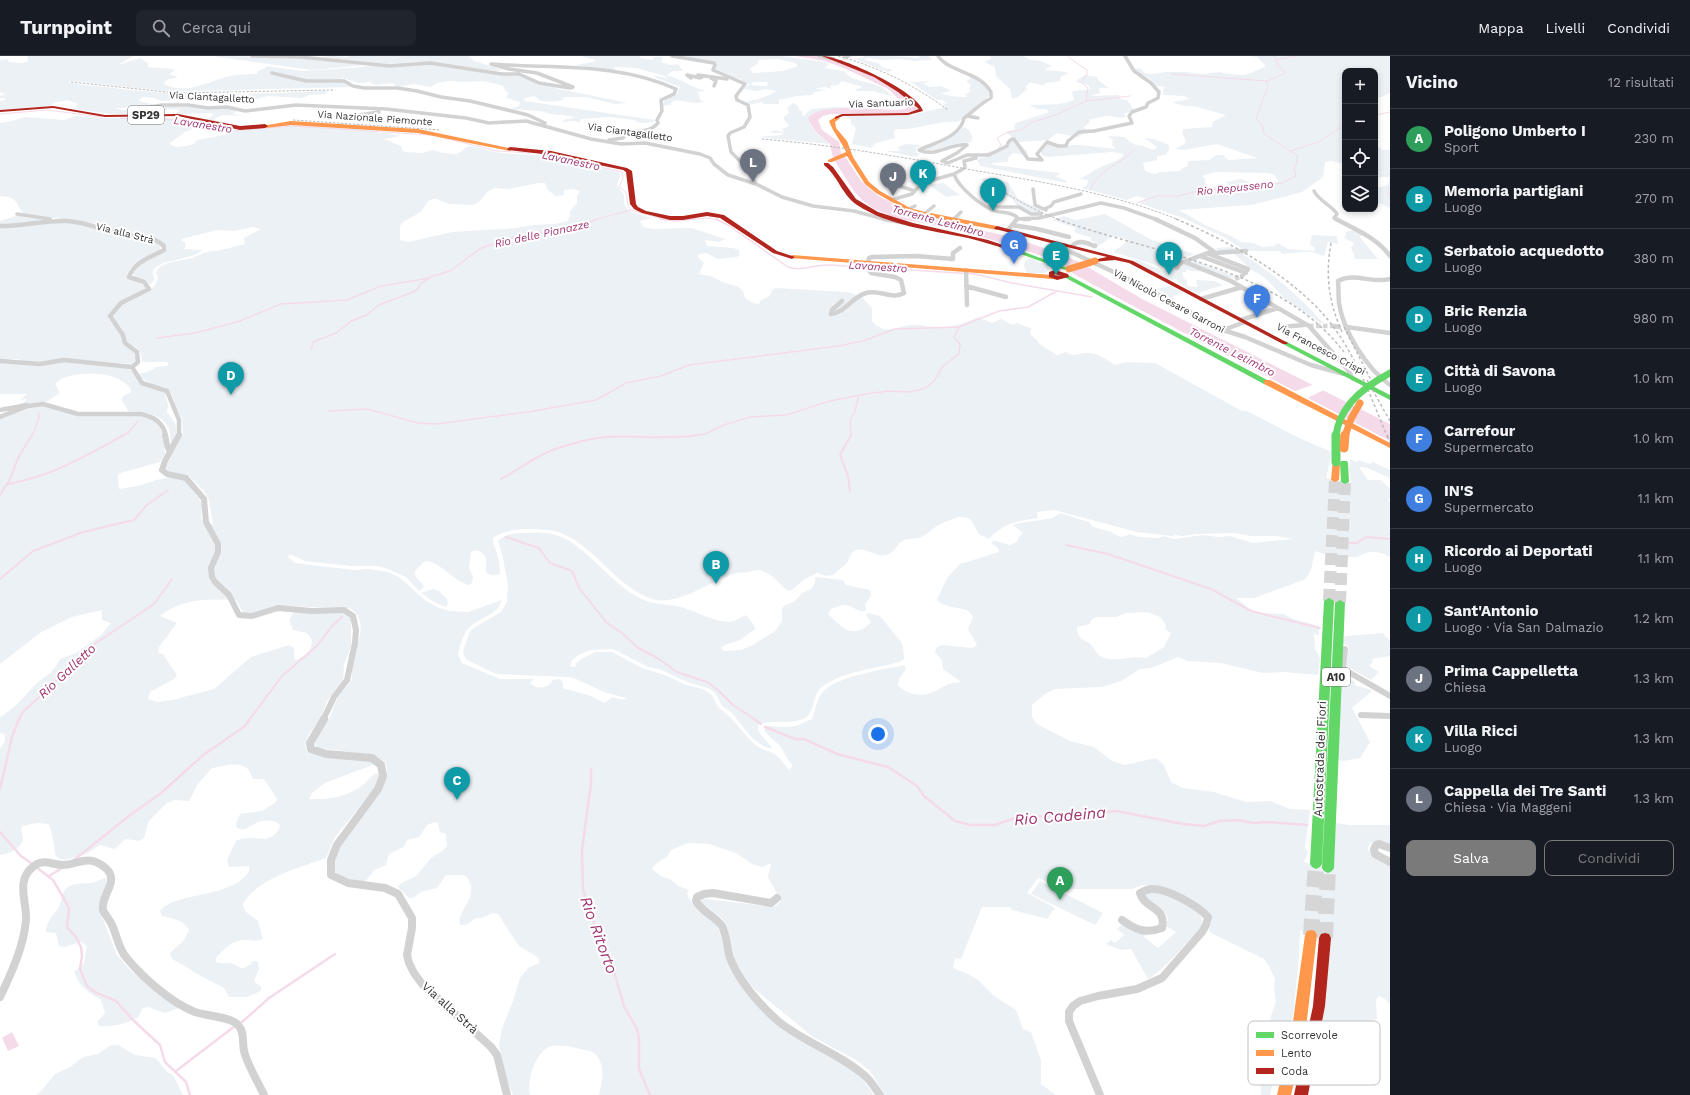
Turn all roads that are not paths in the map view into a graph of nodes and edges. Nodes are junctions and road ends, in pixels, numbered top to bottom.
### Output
1 (252, 56) edge
2 (672, 56) edge
3 (819, 56) edge
4 (824, 56) edge
5 (938, 56) edge
6 (1125, 56) edge
7 (842, 58) edge
8 (272, 73) dead end
9 (706, 76) junction
10 (691, 78) dead end
11 (738, 81) junction
12 (714, 86) dead end
13 (145, 108) dead end
14 (0, 111) edge
15 (397, 111) junction
16 (358, 115) dead end
17 (967, 116) junction
18 (978, 118) dead end
19 (549, 126) junction
20 (584, 137) junction
21 (847, 154) junction
22 (972, 155) junction
23 (954, 174) junction
24 (884, 175) dead end
25 (756, 184) junction
26 (1033, 189) dead end
27 (915, 191) junction
28 (1314, 191) dead end
29 (1082, 194) dead end
30 (891, 200) junction
31 (934, 206) dead end
32 (988, 207) junction
33 (1044, 209) junction
34 (961, 212) dead end
35 (1046, 213) dead end
36 (17, 214) dead end
37 (924, 214) junction
38 (1041, 214) dead end
39 (1017, 219) junction
40 (953, 220) junction
41 (65, 221) junction
42 (908, 223) junction
43 (0, 226) edge
44 (1010, 228) junction
45 (1068, 242) junction
46 (1095, 246) dead end
47 (960, 248) dead end
48 (1246, 251) dead end
49 (1209, 254) junction
50 (1200, 256) junction
51 (1390, 256) edge
52 (1121, 258) junction
53 (1095, 261) joint
54 (1049, 262) junction
55 (1185, 262) junction
56 (869, 265) junction
57 (1178, 268) dead end
58 (967, 273) junction
59 (1059, 273) junction
60 (1388, 280) edge
61 (966, 286) junction
62 (1242, 287) junction
63 (1006, 297) dead end
64 (1201, 299) junction
65 (842, 301) dead end
66 (967, 305) dead end
67 (1278, 308) junction
68 (1243, 321) junction
69 (1280, 326) dead end
70 (1307, 326) junction
71 (1347, 327) junction
72 (1223, 330) junction
73 (1390, 333) edge
74 (0, 361) edge
75 (132, 367) junction
76 (1390, 374) edge
77 (1349, 377) junction
78 (1390, 380) edge
79 (1390, 385) edge
80 (1387, 397) edge
81 (38, 404) junction
82 (0, 410) edge
83 (0, 417) edge
84 (1390, 446) edge
85 (170, 452) junction
86 (1340, 463) junction
87 (1335, 480) tunnel mouth
88 (1345, 482) tunnel mouth
89 (1329, 601) tunnel mouth
90 (1340, 603) tunnel mouth
91 (1345, 649) dead end
92 (1390, 696) edge
93 (1361, 715) dead end
94 (1390, 716) edge
95 (1390, 848) edge
96 (1390, 862) edge
97 (1316, 864) tunnel mouth
98 (1328, 868) tunnel mouth
99 (777, 898) dead end
100 (1122, 920) dead end
101 (1311, 935) tunnel mouth
102 (1325, 938) tunnel mouth
103 (0, 997) edge
104 (1300, 1021) edge
105 (1316, 1021) edge
106 (1287, 1085) edge
107 (1303, 1085) edge
108 (264, 1095) edge
109 (506, 1095) edge
110 (880, 1095) edge
111 (1100, 1095) edge
112 (1284, 1095) edge
113 (1301, 1095) edge

1 - 20 street
2 - 11 street
3 - 7 street
4 - 7 main road, Via Santuario
5 - 17 street
6 - 22 street
7 - 21 main road, Via Santuario
8 - 19 street, Via Ciantagalletto
9 - 10 street
9 - 11 street
9 - 12 street
11 - 25 street
13 - 15 street, Via Ciantagalletto
14 - 56 main road, Via Nazionale Piemonte / SP29
15 - 16 street, Via Ciantagalletto
15 - 19 street, Via Ciantagalletto
17 - 18 street
17 - 22 street
19 - 20 street, Via Ciantagalletto
20 - 25 street, Via Ciantagalletto
21 - 30 main road, Via Santuario
21 - 42 main road
22 - 23 street
23 - 27 street
23 - 32 street
24 - 27 street
25 - 42 street, Via Ciantagalletto
26 - 33 street
27 - 30 street
28 - 51 street
29 - 33 street
30 - 37 main road, Via Santuario
31 - 37 street
32 - 38 street
32 - 39 street
33 - 35 street
34 - 40 street
36 - 41 street, Via alla Strà
37 - 40 main road, Via Santuario
39 - 44 street
39 - 49 street
40 - 44 main road, Via Santuario
41 - 43 street, Via alla Strà
41 - 75 street, Via alla Strà
42 - 54 main road, Via Ciantagalletto
44 - 45 main road, Via Santuario
45 - 46 street
45 - 52 main road, Via Santuario
45 - 72 street, Via Nicolò Cesare Garroni
47 - 56 street
48 - 49 street
49 - 50 street
49 - 50 street
50 - 55 street
52 - 53 main road, Via Francesco Crispi
52 - 64 main road, Via Francesco Crispi
53 - 59 main road, Via Nazionale Piemonte, bridge
54 - 59 main road
54 - 59 main road, Via Ciantagalletto
55 - 57 street
55 - 62 street
56 - 58 main road, Via Nazionale Piemonte / SP29
56 - 65 street, Via Nazionale Piemonte
58 - 59 main road, Via Nazionale Piemonte / SP29
58 - 61 street
59 - 84 main road, Via Ciantagalletto
60 - 71 street
61 - 63 street
61 - 66 street
62 - 64 street
62 - 67 street
64 - 68 main road, Via Francesco Crispi
67 - 68 street
67 - 70 street
68 - 72 street
68 - 77 main road, Via Francesco Crispi
69 - 70 street
70 - 77 street
71 - 73 street
71 - 79 street
72 - 77 street, Via Nicolò Cesare Garroni
74 - 75 street
75 - 85 street, Via alla Strà
76 - 86 main road, bridge
77 - 80 main road, Via Francesco Crispi
78 - 86 main road, bridge
81 - 82 street
81 - 83 street
81 - 85 street
85 - 109 street, Via alla Strà
86 - 87 main road
86 - 88 main road
89 - 97 main road, Autostrada dei Fiori / A10
90 - 98 main road, Autostrada dei Fiori / A10
91 - 92 street
93 - 94 street
95 - 96 street
99 - 110 street
100 - 111 street
101 - 104 main road
102 - 105 main road
103 - 108 street
106 - 112 main road
107 - 113 main road

